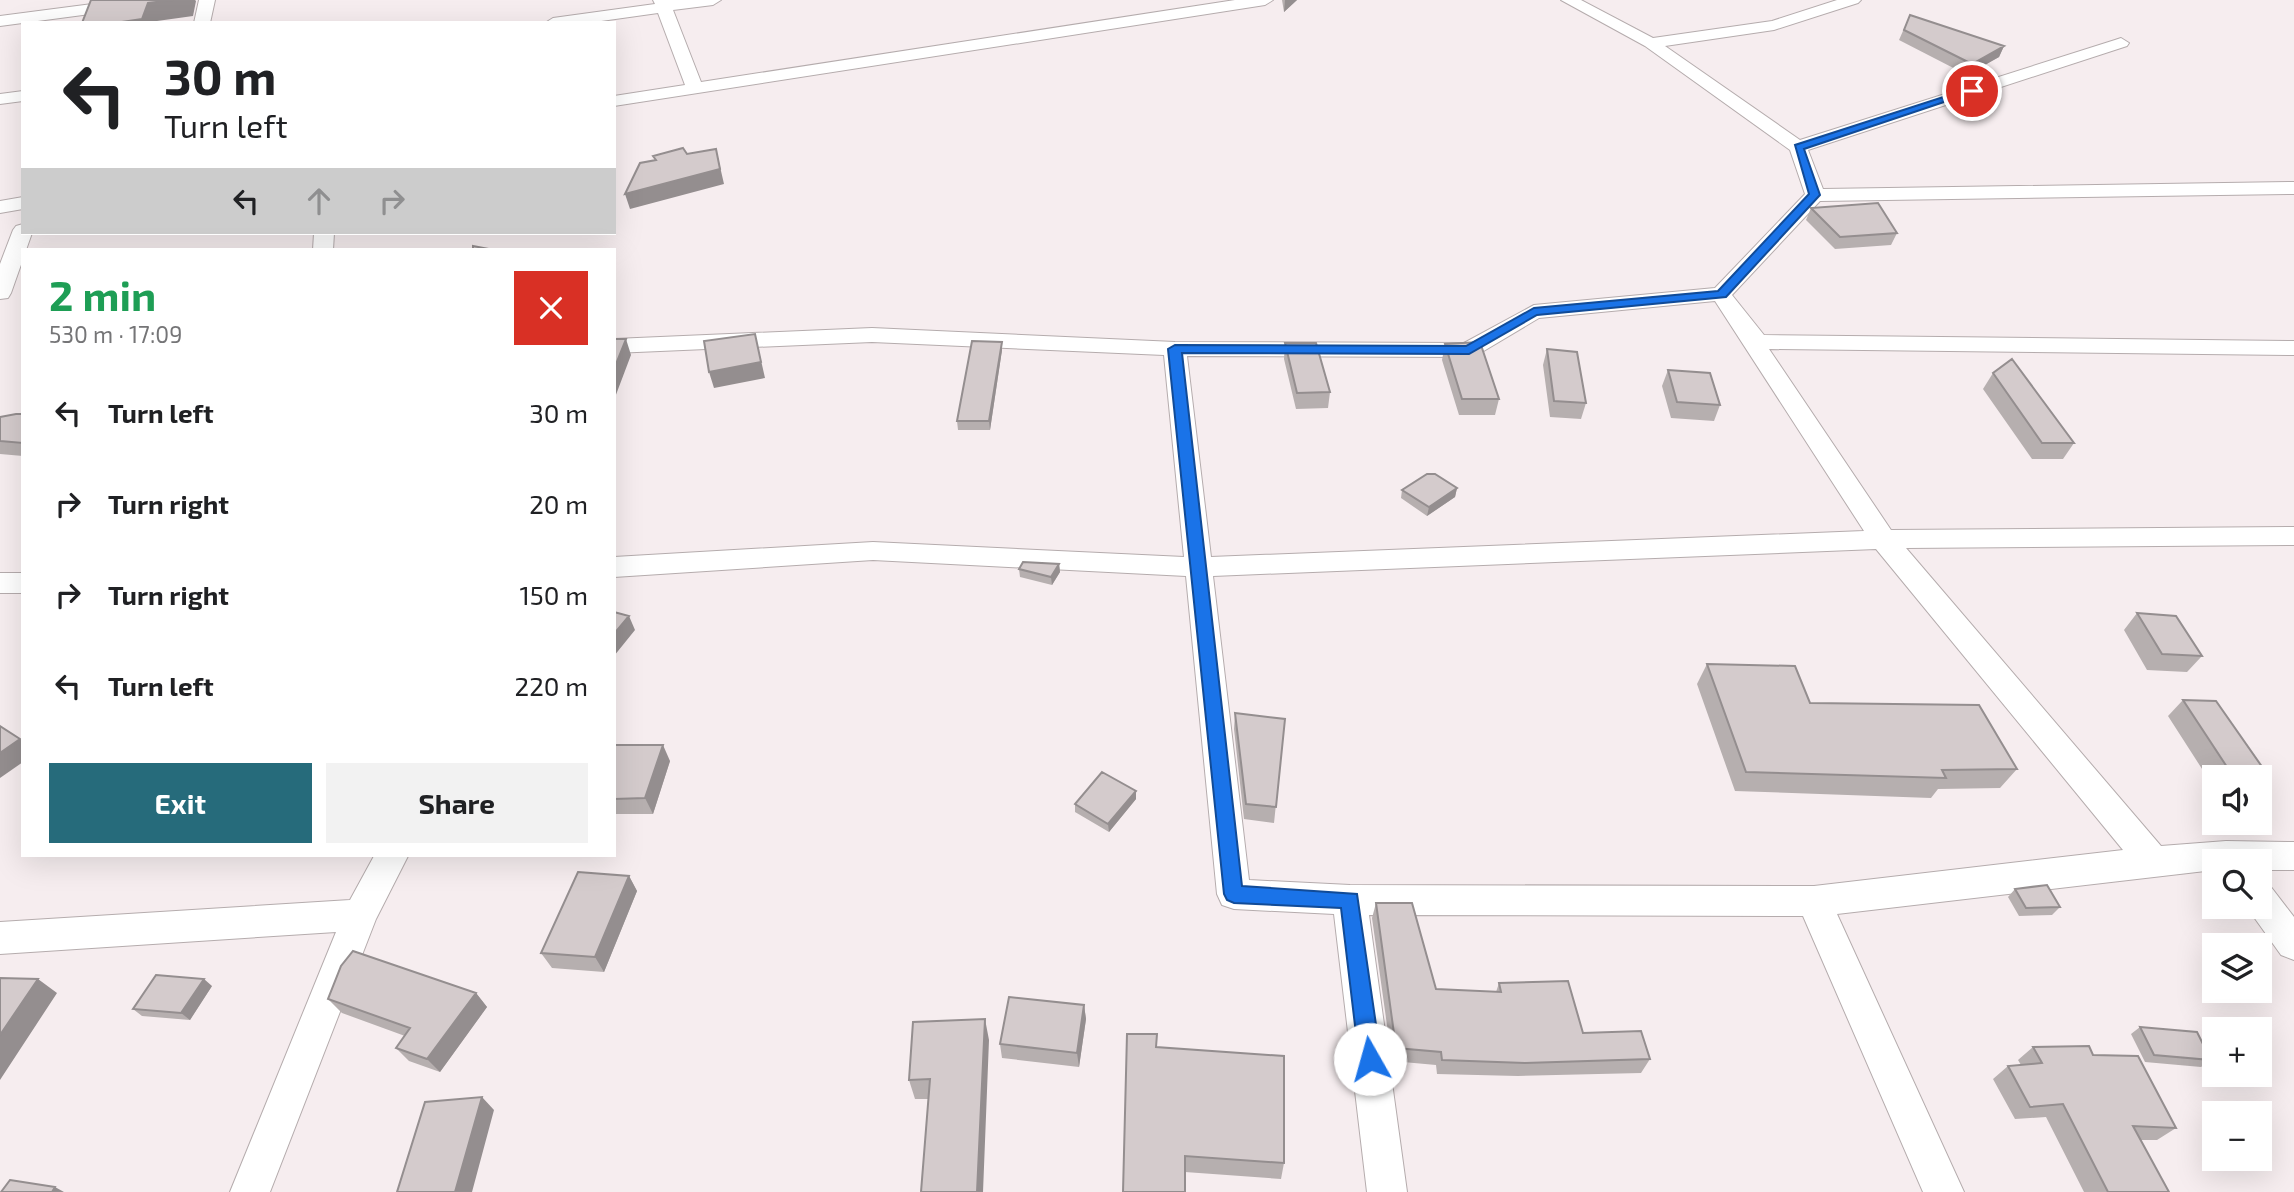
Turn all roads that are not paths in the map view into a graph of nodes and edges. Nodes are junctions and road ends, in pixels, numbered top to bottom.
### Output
1 (158, 0) edge
2 (208, 0) edge
3 (713, 0) edge
4 (1265, 0) edge
5 (1569, 0) edge
6 (1853, 0) edge
7 (661, 4) edge
8 (0, 21) edge
9 (203, 21) edge
10 (564, 21) edge
11 (1651, 43) junction
12 (2121, 43) dead end
13 (694, 87) junction
14 (21, 96) edge
15 (0, 99) edge
16 (616, 101) edge
17 (1798, 147) junction
18 (2294, 188) edge
19 (1815, 195) junction
20 (21, 203) edge
21 (0, 206) edge
22 (21, 235) edge
23 (0, 293) edge
24 (1721, 294) junction
25 (616, 346) edge
26 (2294, 348) edge
27 (1175, 349) junction
28 (2294, 536) edge
29 (1883, 539) junction
30 (616, 567) edge
31 (1197, 567) junction
32 (0, 583) edge
33 (21, 583) edge
34 (2294, 856) edge
35 (390, 857) edge
36 (2272, 857) edge
37 (2202, 859) edge
38 (2153, 861) junction
39 (1350, 900) junction
40 (1814, 901) junction
41 (360, 915) junction
42 (2272, 915) edge
43 (0, 938) edge
44 (2294, 944) edge
45 (250, 1192) edge
46 (1387, 1192) edge
47 (1944, 1192) edge

1 - 8 street
2 - 9 street
3 - 7 street
4 - 13 street
5 - 11 street
6 - 11 street
7 - 10 street
7 - 13 street
11 - 17 street
12 - 17 street
13 - 16 street
14 - 15 street
17 - 19 street
18 - 19 street
19 - 24 street
20 - 21 street
22 - 23 street
24 - 26 street
24 - 27 street
24 - 29 street
25 - 27 street
27 - 31 street
28 - 29 street
29 - 31 street
29 - 38 street
30 - 31 street
31 - 39 street
32 - 33 street
34 - 36 street
35 - 41 street
37 - 38 street
38 - 40 street
39 - 40 street
39 - 46 street
40 - 47 street
41 - 43 street
41 - 45 street
42 - 44 street

